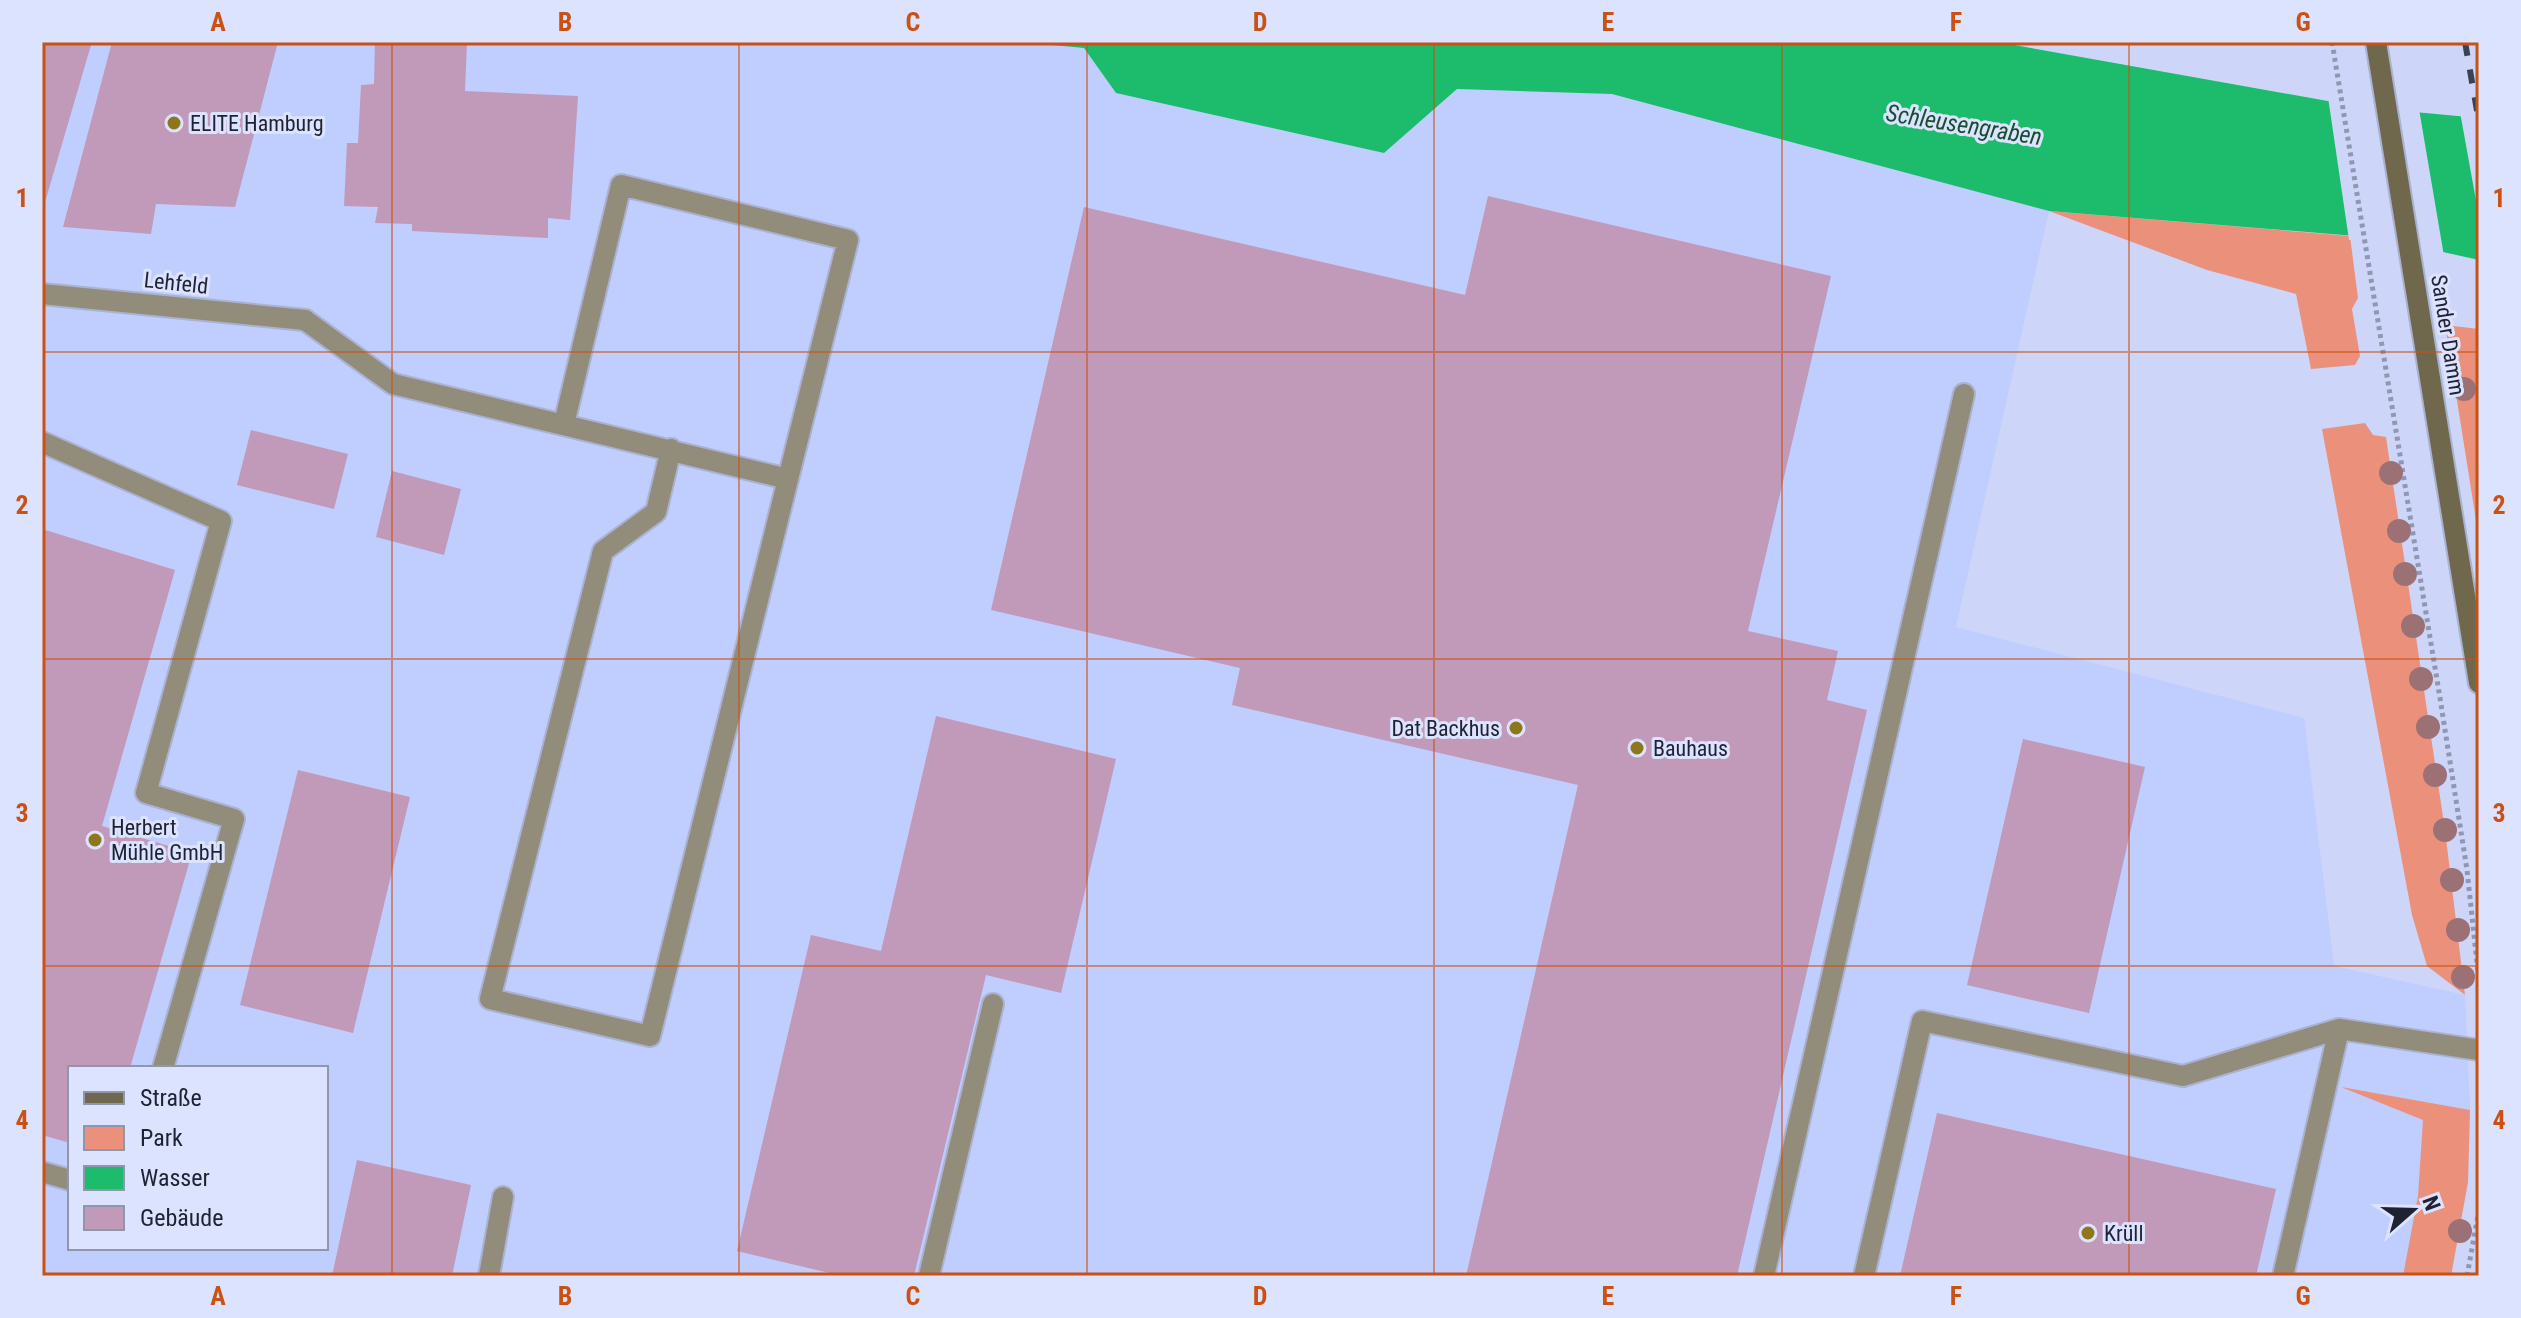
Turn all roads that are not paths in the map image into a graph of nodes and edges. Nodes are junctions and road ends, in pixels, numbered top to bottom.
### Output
1 (2376, 43) edge
2 (42, 294) edge
3 (1964, 394) dead end
4 (564, 424) junction
5 (42, 442) edge
6 (671, 449) junction
7 (788, 479) junction
8 (2479, 683) edge
9 (993, 1004) dead end
10 (2339, 1029) junction
11 (2479, 1050) edge
12 (164, 1066) edge
13 (42, 1172) edge
14 (68, 1179) edge
15 (503, 1197) dead end
16 (489, 1276) edge
17 (929, 1276) edge
18 (1764, 1276) edge
19 (1864, 1276) edge
20 (2283, 1276) edge

1 - 8 main road, Sander Damm
2 - 4 street, Lehfeld
3 - 18 street
4 - 6 street
4 - 7 street
5 - 12 street
6 - 7 street
6 - 7 street
9 - 17 street
10 - 11 street
10 - 19 street
10 - 20 street
13 - 14 street
15 - 16 street

